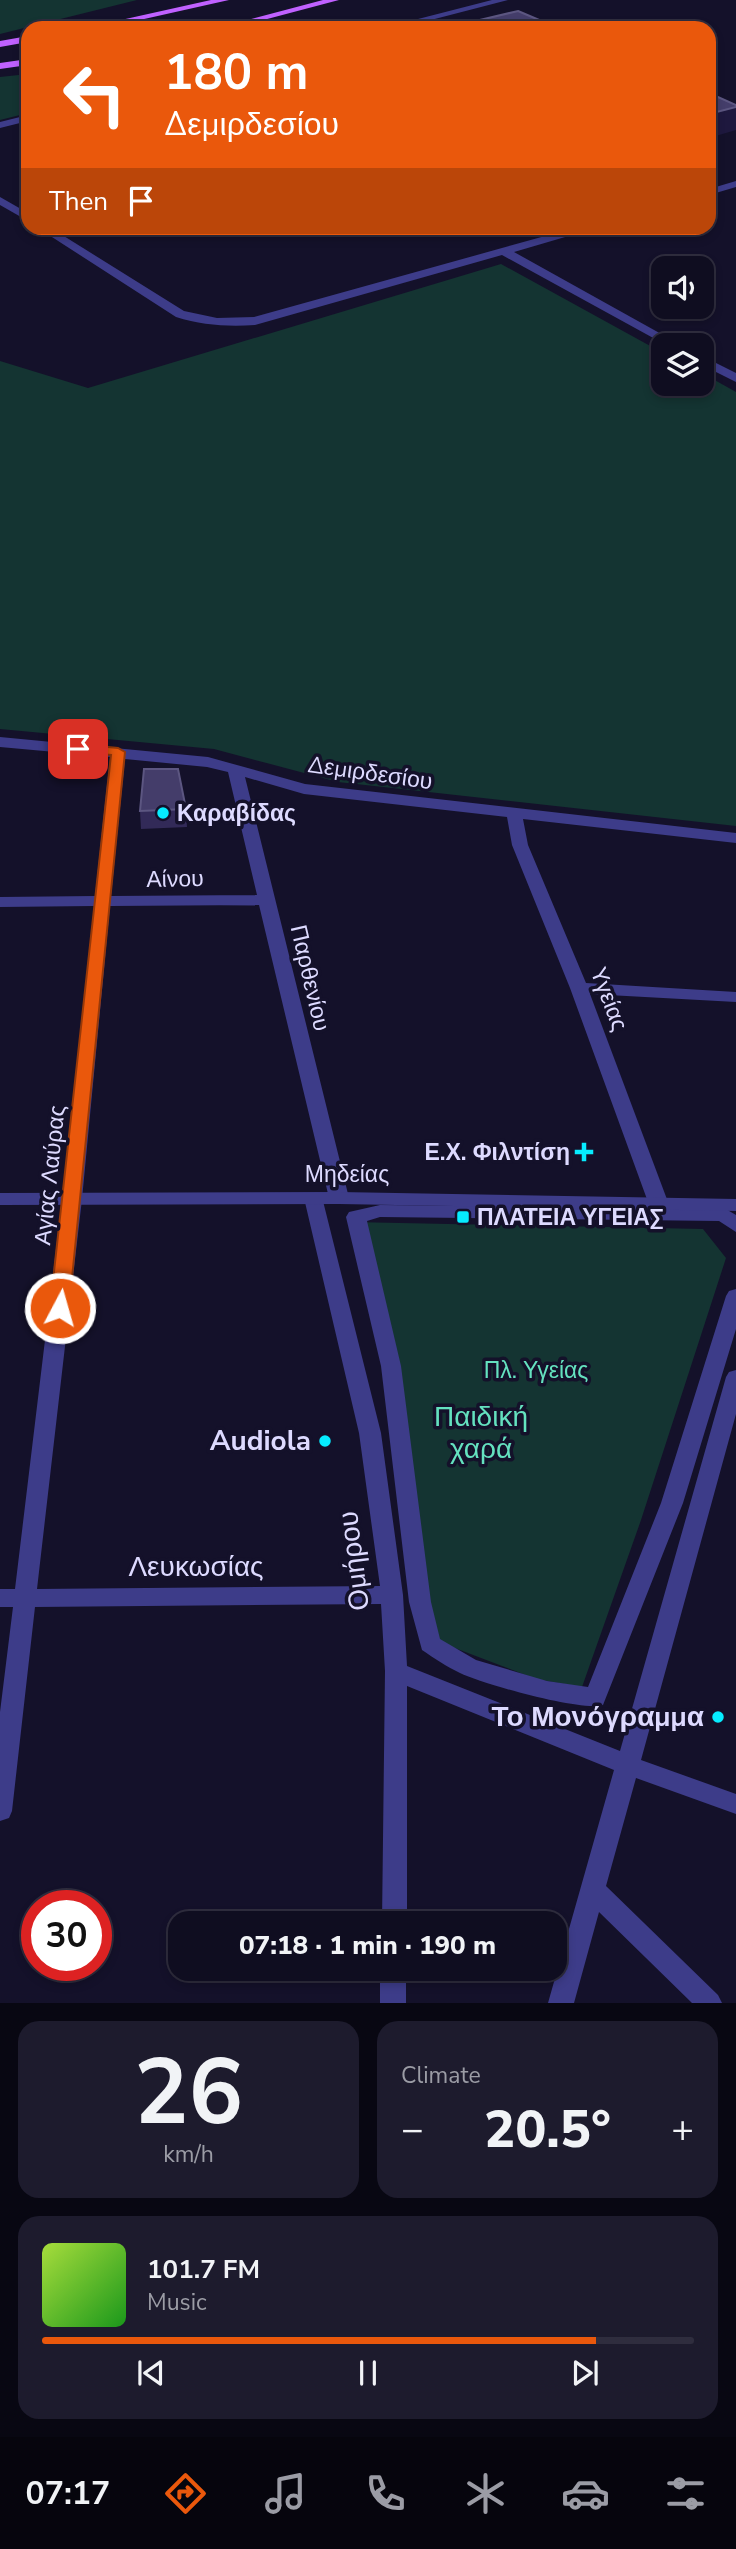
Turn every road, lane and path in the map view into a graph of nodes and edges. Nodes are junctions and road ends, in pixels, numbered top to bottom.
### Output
1 (224, 0) edge
2 (334, 0) edge
3 (503, 0) edge
4 (124, 21) edge
5 (250, 21) edge
6 (417, 21) edge
7 (21, 40) edge
8 (0, 44) edge
9 (21, 63) edge
10 (0, 66) edge
11 (21, 120) edge
12 (0, 125) edge
13 (736, 184) edge
14 (716, 190) edge
15 (0, 200) edge
16 (21, 214) edge
17 (55, 235) edge
18 (560, 235) edge
19 (503, 251) junction
20 (653, 333) edge
21 (714, 366) edge
22 (736, 378) edge
23 (0, 742) edge
24 (118, 752) junction
25 (235, 770) junction
26 (514, 814) junction
27 (736, 838) edge
28 (266, 900) junction
29 (0, 902) edge
30 (104, 903) junction
31 (579, 988) junction
32 (736, 997) edge
33 (314, 1198) junction
34 (339, 1198) junction
35 (0, 1199) edge
36 (72, 1199) junction
37 (658, 1202) junction
38 (736, 1205) edge
39 (736, 1225) edge
40 (736, 1296) edge
41 (736, 1377) edge
42 (392, 1595) junction
43 (0, 1598) edge
44 (27, 1598) junction
45 (396, 1671) junction
46 (628, 1765) junction
47 (736, 1804) edge
48 (0, 1811) edge
49 (593, 1889) junction
50 (394, 1911) edge
51 (393, 1981) edge
52 (393, 2003) edge
53 (561, 2003) edge
54 (709, 2003) edge

1 - 4 main road
2 - 5 main road
3 - 6 street
7 - 8 main road
9 - 10 main road
11 - 12 street
13 - 14 street
15 - 16 street
17 - 19 street
18 - 19 street
19 - 20 street
21 - 22 street
23 - 24 street, Δεμιρδεσίου
24 - 25 street, Δεμιρδεσίου
24 - 30 street, Αγίας Λαύρας
25 - 26 street, Δεμιρδεσίου
25 - 28 street, Παρθενίου
26 - 27 street, Δεμιρδεσίου
26 - 31 street, Υγείας
28 - 30 street, Αίνου
28 - 34 street, Παρθενίου
29 - 30 street, Αίνου
30 - 36 street, Αγίας Λαύρας
31 - 32 street
31 - 37 street, Υγείας
33 - 34 street, Μηδείας
33 - 36 street, Μηδείας
33 - 42 street, Ομήρου
34 - 37 street, Μηδείας
35 - 36 street, Μηδείας
36 - 44 street, Αγίας Λαύρας
37 - 38 street, Μηδείας
39 - 40 street
41 - 46 street
42 - 44 street, Λευκωσίας
42 - 45 street, Ομήρου
43 - 44 street, Λευκωσίας
44 - 48 street, Αγίας Λαύρας
45 - 46 street
45 - 50 street, Ομήρου
46 - 47 street
46 - 49 street
49 - 53 street
49 - 54 street
51 - 52 street

